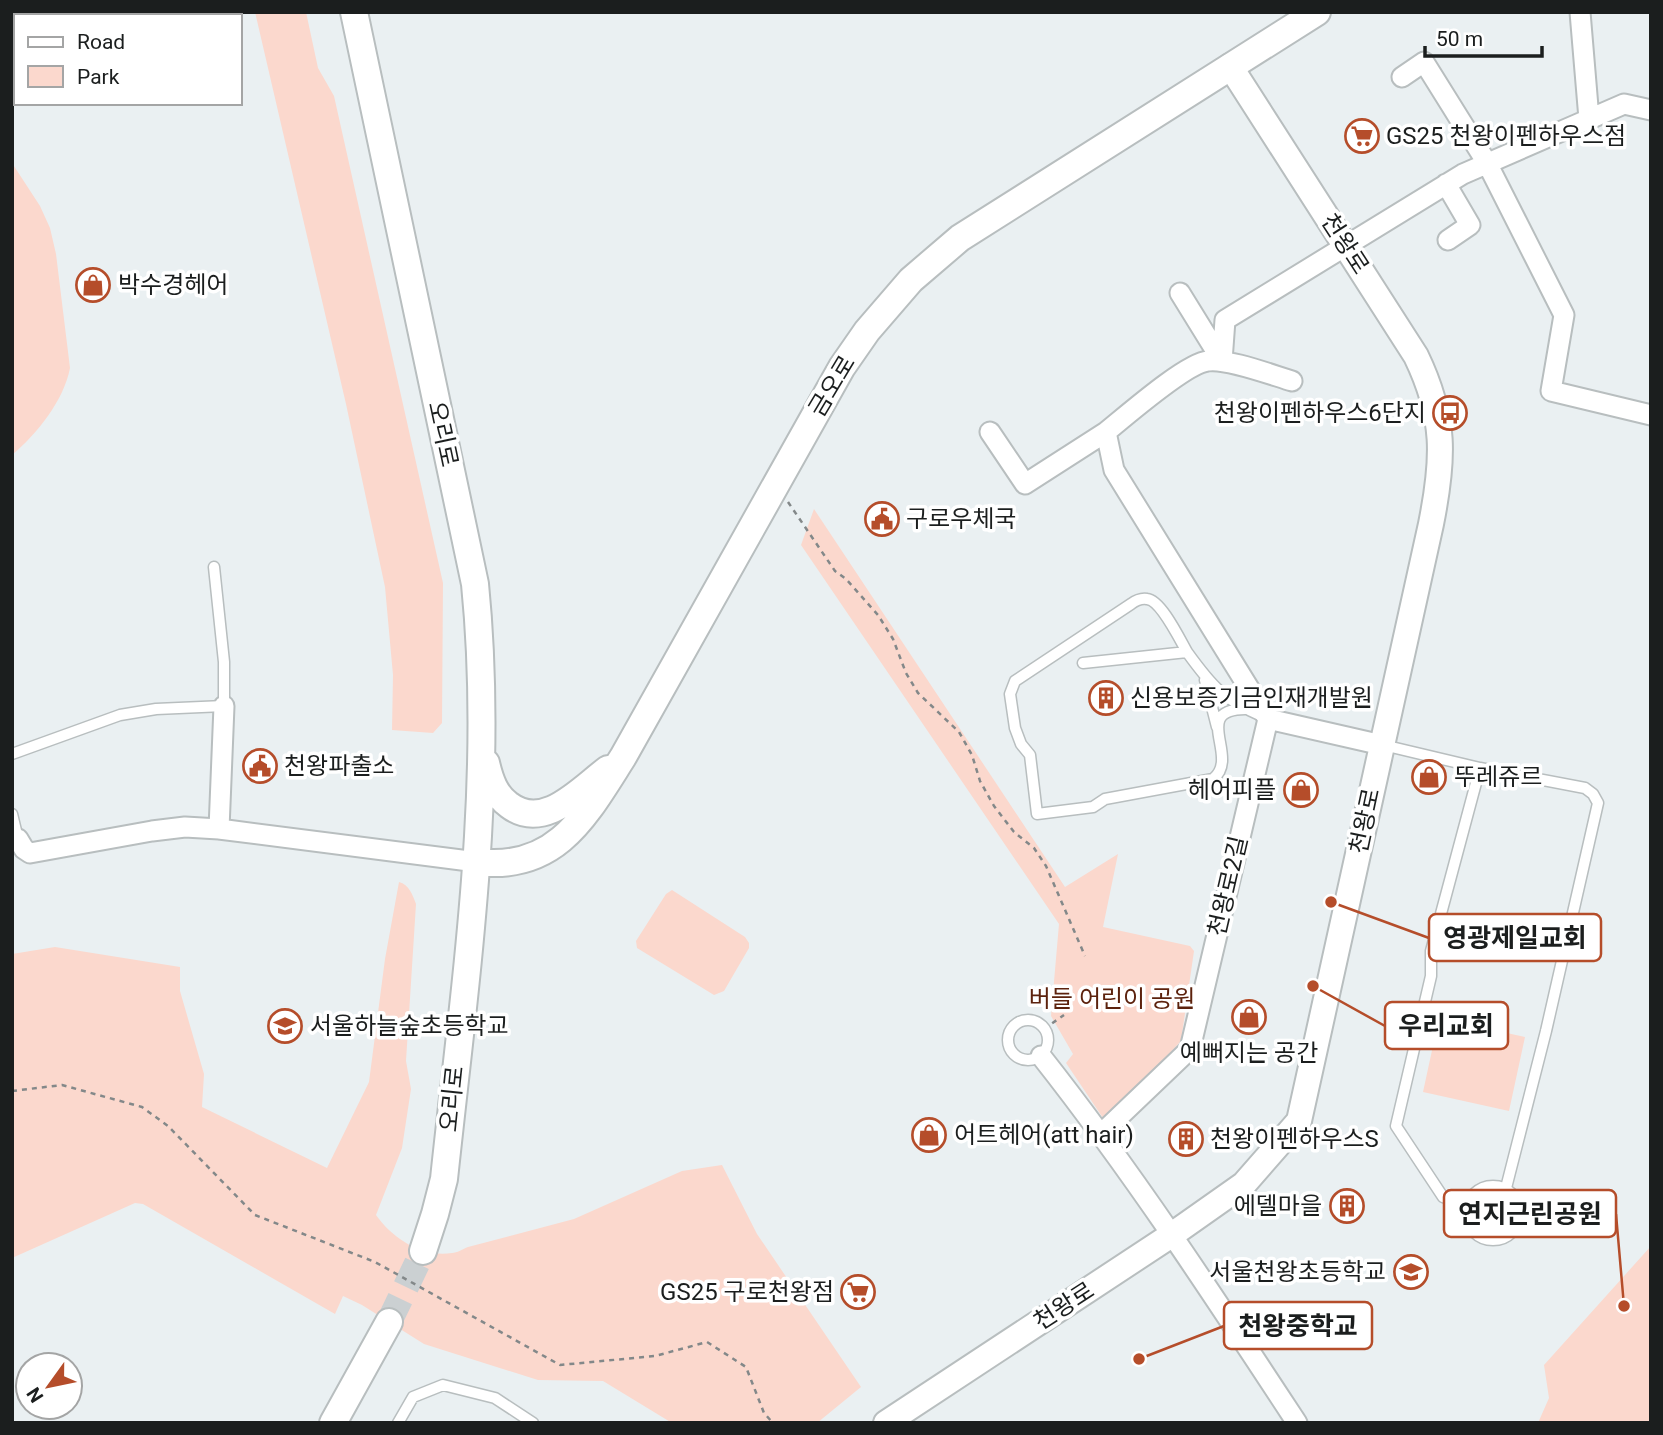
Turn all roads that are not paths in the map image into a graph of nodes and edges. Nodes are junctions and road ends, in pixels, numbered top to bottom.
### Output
1 (354, 12) edge
2 (1317, 12) edge
3 (1580, 12) edge
4 (1230, 66) junction
5 (1402, 77) dead end
6 (1651, 110) edge
7 (1589, 119) junction
8 (1487, 163) junction
9 (1447, 184) junction
10 (1448, 240) dead end
11 (1347, 245) junction
12 (1180, 293) dead end
13 (1222, 361) junction
14 (1292, 381) dead end
15 (1651, 415) edge
16 (990, 432) dead end
17 (1106, 432) junction
18 (214, 566) dead end
19 (1187, 652) junction
20 (1083, 663) dead end
21 (1204, 676) junction
22 (224, 706) junction
23 (1245, 709) junction
24 (1268, 719) junction
25 (1217, 731) junction
26 (1382, 745) junction
27 (482, 748) junction
28 (12, 754) edge
29 (623, 757) junction
30 (1480, 768) junction
31 (12, 814) edge
32 (219, 829) junction
33 (18, 839) joint
34 (477, 862) junction
35 (1041, 1056) junction
36 (1102, 1133) junction
37 (1506, 1188) junction
38 (1467, 1206) junction
39 (1173, 1234) junction
40 (422, 1251) tunnel mouth
41 (389, 1322) tunnel mouth
42 (333, 1423) edge
43 (398, 1423) edge
44 (533, 1423) edge
45 (886, 1423) edge
46 (1297, 1423) edge

1 - 27 main road, 오리로
2 - 4 main road, 금오로
3 - 7 street
4 - 11 street, 천왕로
4 - 29 main road, 금오로
5 - 8 street
6 - 7 street
7 - 8 street
8 - 9 street
8 - 15 street
9 - 10 street
9 - 11 street
11 - 13 street
11 - 26 street, 천왕로
12 - 13 street
13 - 14 street
13 - 17 street
16 - 17 street
17 - 24 street
18 - 22 lane
19 - 20 lane
19 - 21 lane
19 - 25 lane
21 - 23 lane
21 - 25 lane
22 - 28 lane
22 - 32 street
23 - 24 lane
23 - 25 lane
24 - 26 street
24 - 36 street, 천왕로2길
26 - 30 lane
26 - 39 street, 천왕로
27 - 29 main road
27 - 34 main road, 오리로
29 - 34 main road, 금오로
30 - 37 lane
30 - 38 lane
31 - 33 lane
32 - 33 street
32 - 34 street
34 - 40 main road, 오리로
35 - 35 lane
35 - 36 street
36 - 39 street
37 - 38 lane
37 - 38 lane
39 - 45 street, 천왕로
39 - 46 street
41 - 42 main road
43 - 44 lane

